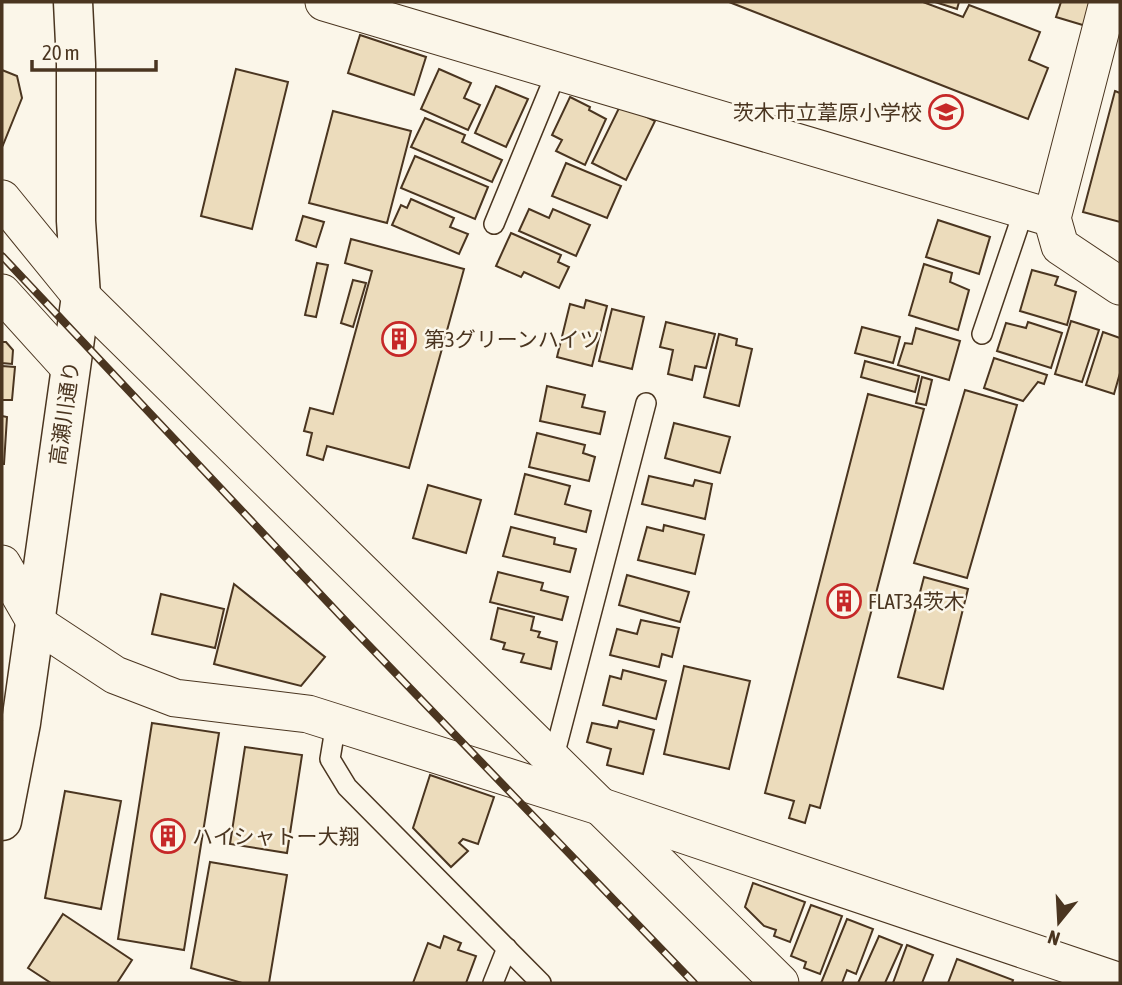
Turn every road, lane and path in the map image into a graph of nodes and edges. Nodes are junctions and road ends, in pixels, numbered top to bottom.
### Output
1 (73, 2) edge
2 (324, 2) edge
3 (1108, 2) edge
4 (557, 71) junction
5 (2, 199) edge
6 (1038, 214) junction
7 (494, 224) dead end
8 (1120, 286) edge
9 (2, 293) edge
10 (81, 296) junction
11 (982, 334) dead end
12 (70, 368) junction
13 (646, 403) dead end
14 (2, 564) edge
15 (36, 623) junction
16 (336, 723) junction
17 (553, 760) junction
18 (599, 806) junction
19 (2, 821) edge
20 (507, 948) junction
21 (1120, 982) edge
22 (493, 983) edge
23 (541, 983) edge
24 (780, 983) edge

1 - 10 street, 高瀬川通り
2 - 4 street
3 - 6 street
4 - 6 street
4 - 7 lane
5 - 10 street
6 - 8 street
6 - 11 lane
9 - 12 street
10 - 12 street, 高瀬川通り
10 - 17 street
12 - 15 street, 高瀬川通り
13 - 17 lane
14 - 15 street
15 - 16 street
15 - 19 street, 高瀬川通り
16 - 18 street
16 - 20 lane
17 - 18 street
18 - 21 street
18 - 24 street
20 - 22 lane
20 - 23 lane

